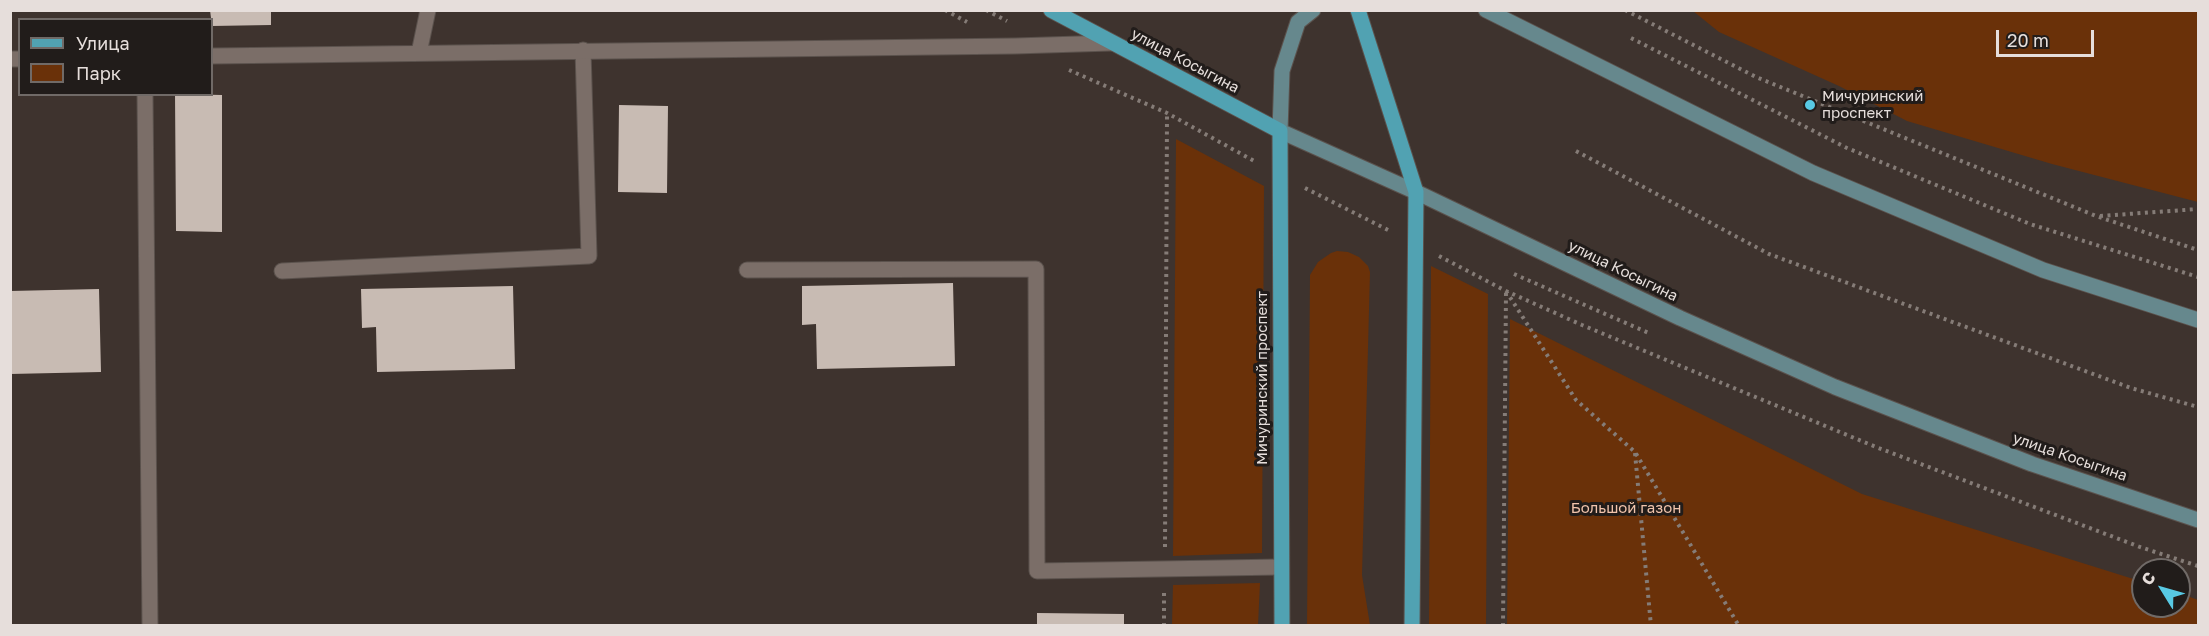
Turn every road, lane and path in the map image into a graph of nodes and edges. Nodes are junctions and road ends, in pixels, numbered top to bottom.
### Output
1 (428, 10) edge
2 (1051, 10) edge
3 (1313, 10) edge
4 (1358, 10) edge
5 (1486, 10) edge
6 (1624, 10) edge
7 (1630, 38) dead end
8 (1111, 43) junction
9 (583, 50) junction
10 (419, 53) junction
11 (213, 56) edge
12 (145, 96) edge
13 (1134, 99) dead end
14 (1167, 113) junction
15 (1280, 131) junction
16 (1576, 151) dead end
17 (1280, 175) junction
18 (1416, 192) junction
19 (2199, 209) edge
20 (2096, 216) junction
21 (1416, 244) junction
22 (2199, 249) edge
23 (747, 270) dead end
24 (282, 271) dead end
25 (2199, 277) edge
26 (1506, 291) junction
27 (2199, 320) edge
28 (2199, 408) edge
29 (1635, 452) junction
30 (2199, 520) edge
31 (2199, 566) edge
32 (1281, 567) junction
33 (1165, 569) junction
34 (150, 626) edge
35 (1164, 626) edge
36 (1282, 626) edge
37 (1412, 626) edge
38 (1503, 626) edge
39 (1651, 626) edge
40 (1739, 626) edge

1 - 10 street
2 - 8 main road, улица Косыгина
3 - 15 main road
4 - 18 main road
5 - 27 main road
6 - 20 path
7 - 25 path
8 - 9 street
8 - 15 main road, улица Косыгина
9 - 10 street
9 - 24 street
10 - 11 street
12 - 34 street
13 - 14 path
14 - 17 path
14 - 33 path
15 - 17 main road, Мичуринский проспект
15 - 18 main road, улица Косыгина
16 - 28 path
17 - 21 path
17 - 32 main road, Мичуринский проспект
18 - 21 main road
18 - 30 main road, улица Косыгина
19 - 20 path
20 - 22 path
21 - 26 path
21 - 37 main road
23 - 33 street
26 - 29 path
26 - 31 path
26 - 38 path
29 - 39 path
29 - 40 path
32 - 33 street
32 - 36 main road, Мичуринский проспект
33 - 35 path

